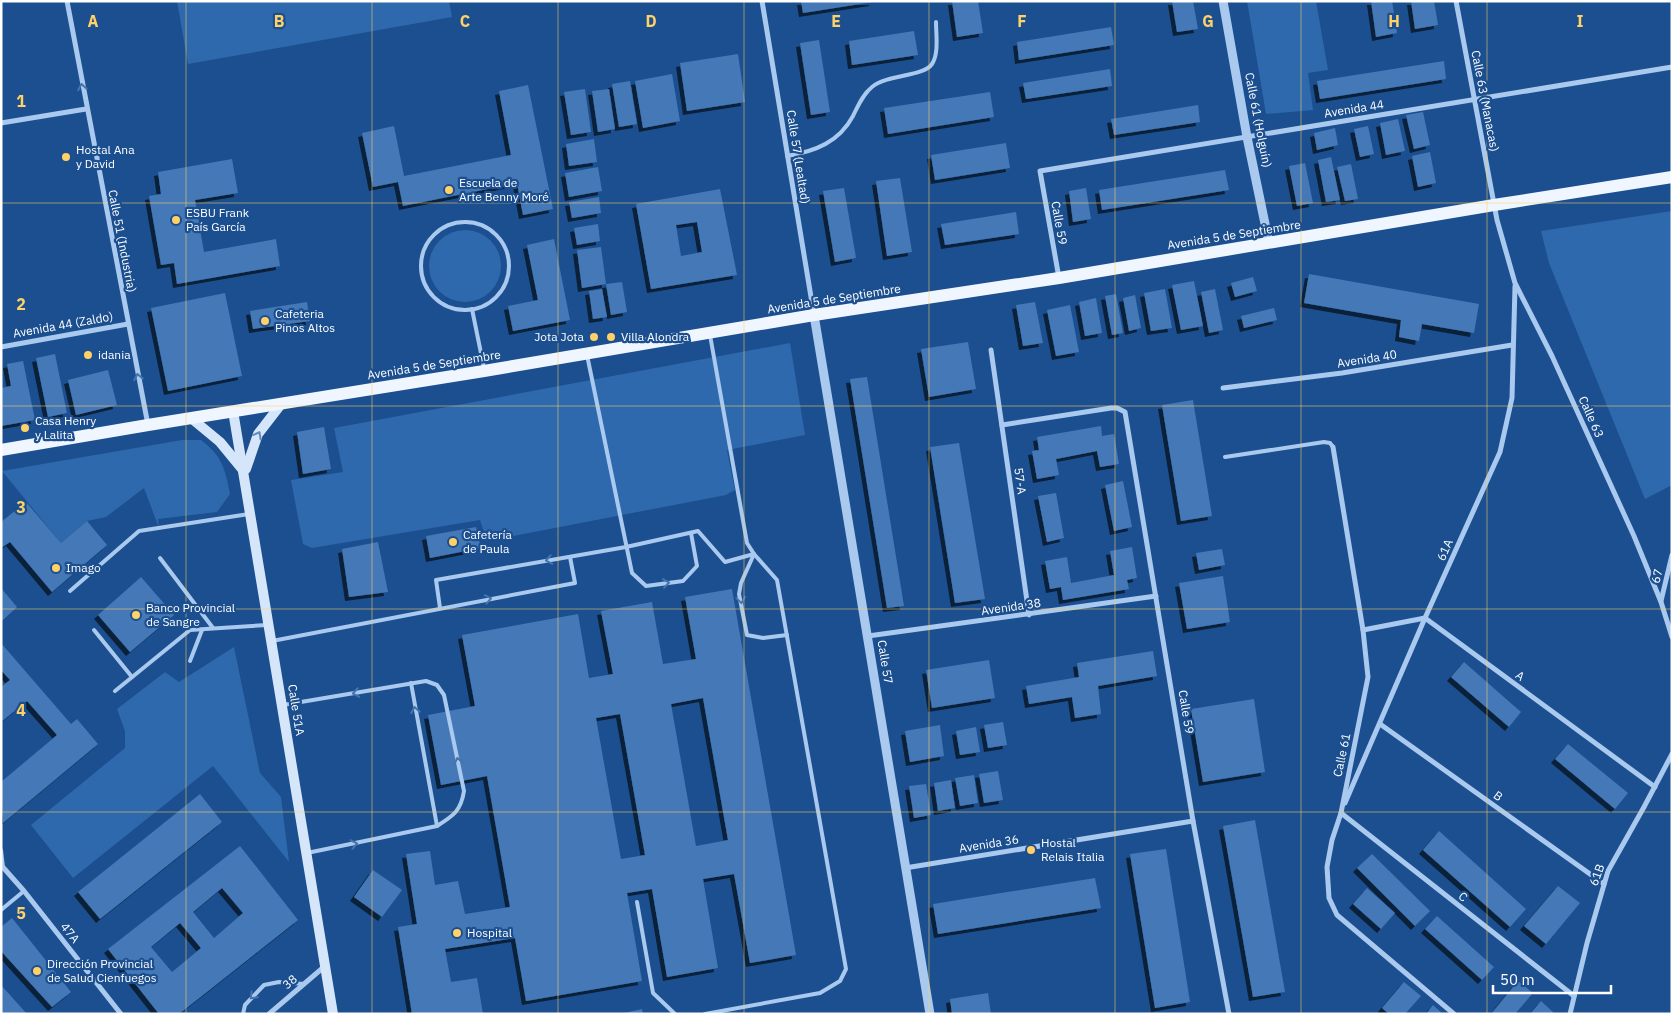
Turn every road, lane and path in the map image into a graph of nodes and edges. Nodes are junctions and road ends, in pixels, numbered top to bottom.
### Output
1 (67, 1) edge
2 (762, 1) edge
3 (1223, 1) edge
4 (1456, 1) edge
5 (936, 22) dead end
6 (1672, 67) edge
7 (1474, 100) junction
8 (86, 109) junction
9 (1, 123) edge
10 (1247, 137) junction
11 (788, 156) junction
12 (1040, 171) joint
13 (1672, 177) edge
14 (1494, 205) junction
15 (1269, 243) junction
16 (1059, 278) junction
17 (1515, 284) junction
18 (472, 309) junction
19 (814, 315) junction
20 (128, 324) junction
21 (710, 333) junction
22 (1512, 345) junction
23 (1, 347) edge
24 (991, 350) dead end
25 (587, 353) junction
26 (484, 371) junction
27 (1223, 388) dead end
28 (282, 403) junction
29 (233, 411) junction
30 (191, 418) junction
31 (148, 425) junction
32 (1002, 425) junction
33 (1333, 447) joint
34 (1, 450) edge
35 (1225, 457) dead end
36 (245, 473) junction
37 (251, 514) junction
38 (691, 533) junction
39 (626, 547) junction
40 (754, 554) junction
41 (1672, 555) edge
42 (570, 557) junction
43 (160, 558) dead end
44 (70, 591) dead end
45 (1156, 596) junction
46 (1661, 602) junction
47 (440, 608) junction
48 (1029, 614) junction
49 (1425, 618) junction
50 (269, 625) junction
51 (213, 628) junction
52 (94, 630) dead end
53 (202, 630) junction
54 (1363, 630) junction
55 (787, 635) junction
56 (868, 636) junction
57 (1672, 637) edge
58 (272, 641) junction
59 (190, 661) dead end
60 (132, 677) junction
61 (411, 684) junction
62 (115, 691) dead end
63 (282, 705) junction
64 (1380, 724) junction
65 (1672, 754) edge
66 (1655, 787) junction
67 (1340, 813) junction
68 (1193, 821) junction
69 (437, 826) junction
70 (1, 850) edge
71 (306, 854) junction
72 (2, 866) edge
73 (905, 868) junction
74 (1604, 884) junction
75 (24, 891) junction
76 (637, 902) dead end
77 (1, 910) edge
78 (325, 966) junction
79 (304, 984) junction
80 (1574, 996) junction
81 (121, 1014) edge
82 (243, 1014) edge
83 (269, 1014) edge
84 (333, 1014) edge
85 (675, 1014) edge
86 (705, 1014) edge
87 (930, 1014) edge
88 (1229, 1014) edge
89 (1454, 1014) edge
90 (1570, 1014) edge

8 -> 1 street, Calle 51 (Industria)
2 - 11 street, Calle 57 (Lealtad)
3 - 10 street, Calle 61 (Holguín)
4 - 7 street, Calle 63 (Manacas)
5 - 11 lane
6 - 7 street, Avenida 44
7 - 10 street, Avenida 44
7 - 14 street, Calle 63 (Manacas)
8 - 9 street
8 - 20 street, Calle 51 (Industria)
10 - 12 street, Avenida 44
10 - 15 street, Calle 61 (Holguín)
11 - 19 street, Calle 57 (Lealtad)
12 - 16 street, Calle 59
13 - 14 main road, Avenida 5 de Septiembre
14 - 15 main road, Avenida 5 de Septiembre
14 - 17 street, Calle 63
15 - 16 main road, Avenida 5 de Septiembre
16 - 19 main road, Avenida 5 de Septiembre
17 - 22 street, 61A
17 - 46 street, Calle 63
18 - 18 lane
18 - 26 lane
19 - 21 main road, Avenida 5 de Septiembre
19 - 56 street, Calle 57
20 - 23 street, Avenida 44 (Zaldo)
31 -> 20 street, Calle 51 (Industria)
21 - 25 main road, Avenida 5 de Septiembre
21 - 40 lane
22 - 27 street, Avenida 40
22 - 49 street, 61A
24 - 32 street, 57-A
25 - 26 main road, Avenida 5 de Septiembre
25 - 39 lane
26 - 28 main road, Avenida 5 de Septiembre
28 - 29 main road, Avenida 5 de Septiembre
36 -> 28 main road
29 - 30 main road, Avenida 5 de Septiembre
29 - 36 main road, Calle 51A
30 - 31 main road, Avenida 5 de Septiembre
30 - 36 main road
31 - 34 main road, Avenida 5 de Septiembre
32 - 45 street, Calle 59
32 - 48 street, 57-A
33 - 35 lane
33 - 54 street, Calle 61
36 - 37 main road, Calle 51A
37 - 44 lane
37 - 50 main road, Calle 51A
38 - 39 lane
39 -> 38 lane
38 - 40 lane
39 - 42 lane
40 - 55 lane
40 -> 55 lane
41 - 46 street, 67
47 -> 42 lane
42 -> 47 lane
43 - 51 lane
45 - 48 street, Avenida 38
45 - 68 street, Calle 59
46 - 57 street, Calle 63
47 - 58 lane
48 - 56 street, Avenida 38
49 - 54 street
49 - 64 street, 61A
49 - 66 street, A
50 - 51 lane
50 - 58 main road, Calle 51A
51 - 53 lane
52 - 60 lane
53 - 59 lane
53 - 60 lane
54 - 67 street, Calle 61
55 - 86 lane
56 - 73 street, Calle 57
58 - 63 main road, Calle 51A
60 - 62 lane
61 -> 63 lane
69 -> 61 lane
69 -> 61 lane
63 - 71 main road, Calle 51A
64 - 67 street, 61A
64 - 74 street, B
65 - 66 street, 61B
66 - 74 street, 61B
67 - 80 street, C
67 - 89 street, Calle 61
68 - 73 street, Avenida 36
68 - 88 street, Calle 59
71 -> 69 lane
70 - 72 lane
71 - 78 main road, Calle 51A
72 - 75 street, 47A
73 - 87 street, Calle 57
74 - 80 street, 61B
75 - 77 lane
75 - 81 street, 47A
76 - 85 lane
78 - 79 street, 38
78 - 84 main road, Calle 51A
79 -> 82 lane
79 - 83 street, 38
80 - 90 street, 61B

